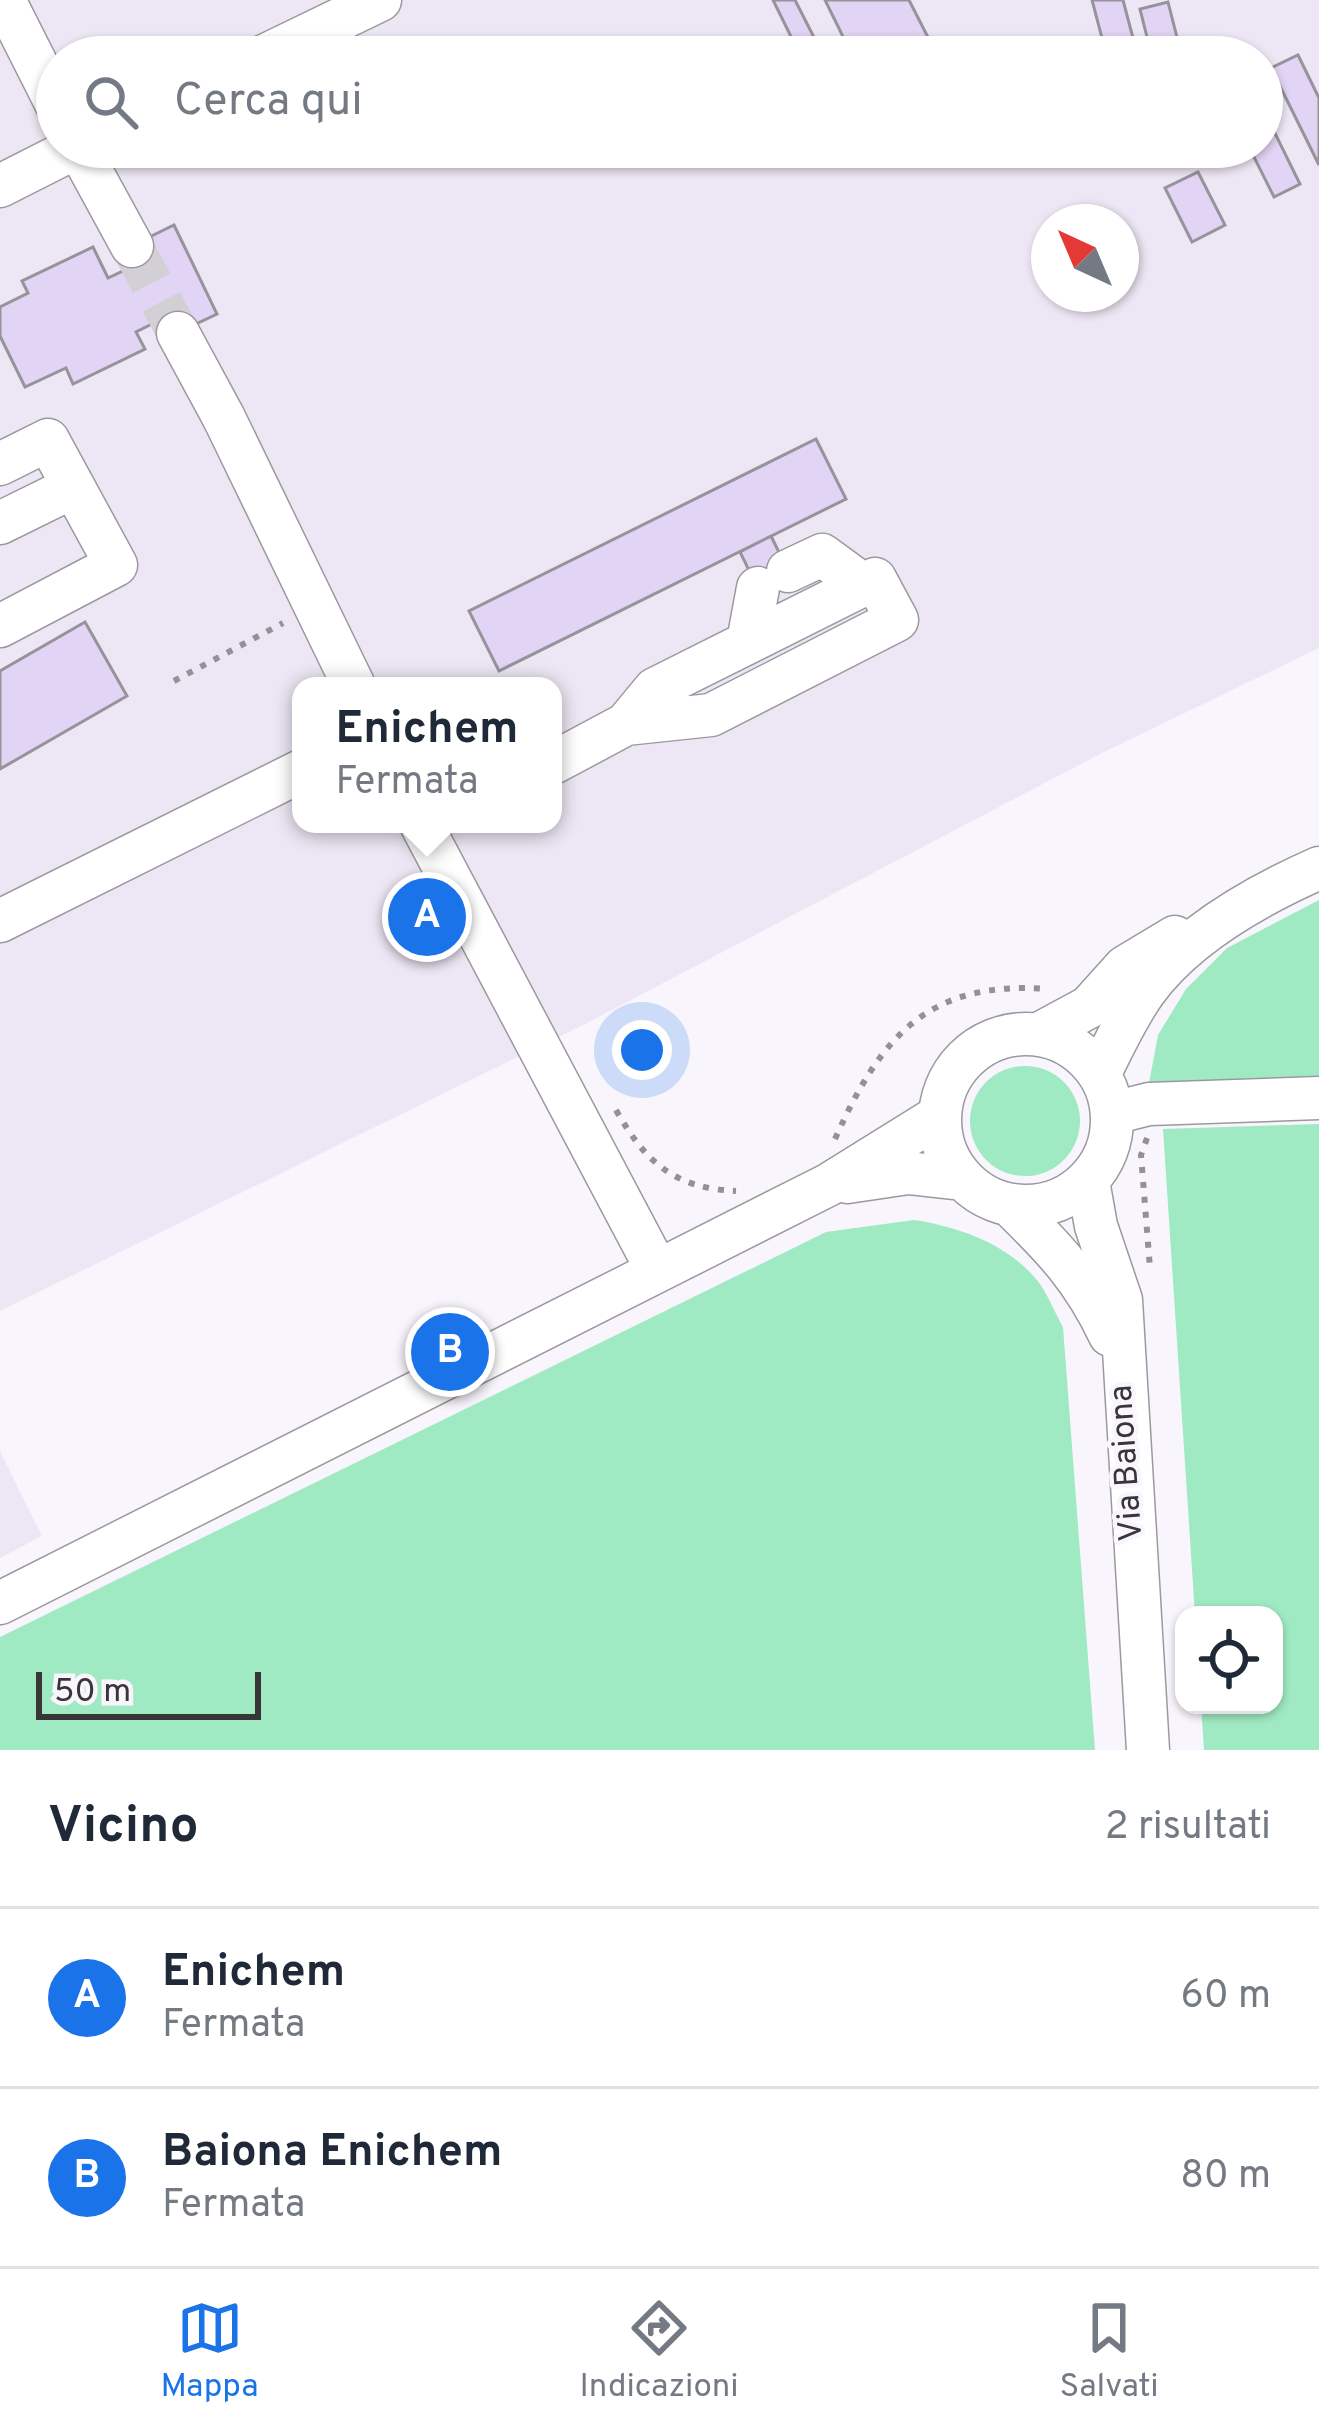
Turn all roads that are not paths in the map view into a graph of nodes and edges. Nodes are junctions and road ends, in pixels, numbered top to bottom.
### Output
1 (4, 0) edge
2 (380, 0) edge
3 (305, 36) edge
4 (36, 63) edge
5 (36, 168) edge
6 (89, 168) edge
7 (0, 186) edge
8 (131, 246) tunnel mouth
9 (178, 332) tunnel mouth
10 (5, 450) edge
11 (73, 487) junction
12 (0, 523) edge
13 (863, 585) junction
14 (0, 626) edge
15 (748, 642) junction
16 (350, 677) edge
17 (626, 724) junction
18 (562, 758) edge
19 (292, 775) edge
20 (432, 833) edge
21 (1302, 876) edge
22 (0, 921) edge
23 (1039, 1034) junction
24 (1106, 1093) junction
25 (1319, 1098) edge
26 (939, 1116) junction
27 (962, 1179) junction
28 (1088, 1181) junction
29 (828, 1185) junction
30 (1010, 1205) junction
31 (656, 1268) junction
32 (1121, 1358) junction
33 (0, 1604) edge
34 (1148, 1750) edge

1 - 4 street
2 - 3 street
5 - 7 street
6 - 8 street
9 - 16 street
10 - 11 street
11 - 12 street
11 - 14 street
13 - 15 street
13 - 15 street
13 - 17 street
15 - 17 street
17 - 18 street
19 - 22 street
20 - 31 street
21 - 23 street
21 - 24 street
23 - 24 street
23 - 26 street
24 - 25 street
24 - 28 street
26 - 27 street
26 - 29 street
27 - 29 street
27 - 30 street
28 - 30 street
28 - 32 street, Via Baiona
29 - 31 street
30 - 32 street
31 - 33 street
32 - 34 street, Via Baiona

